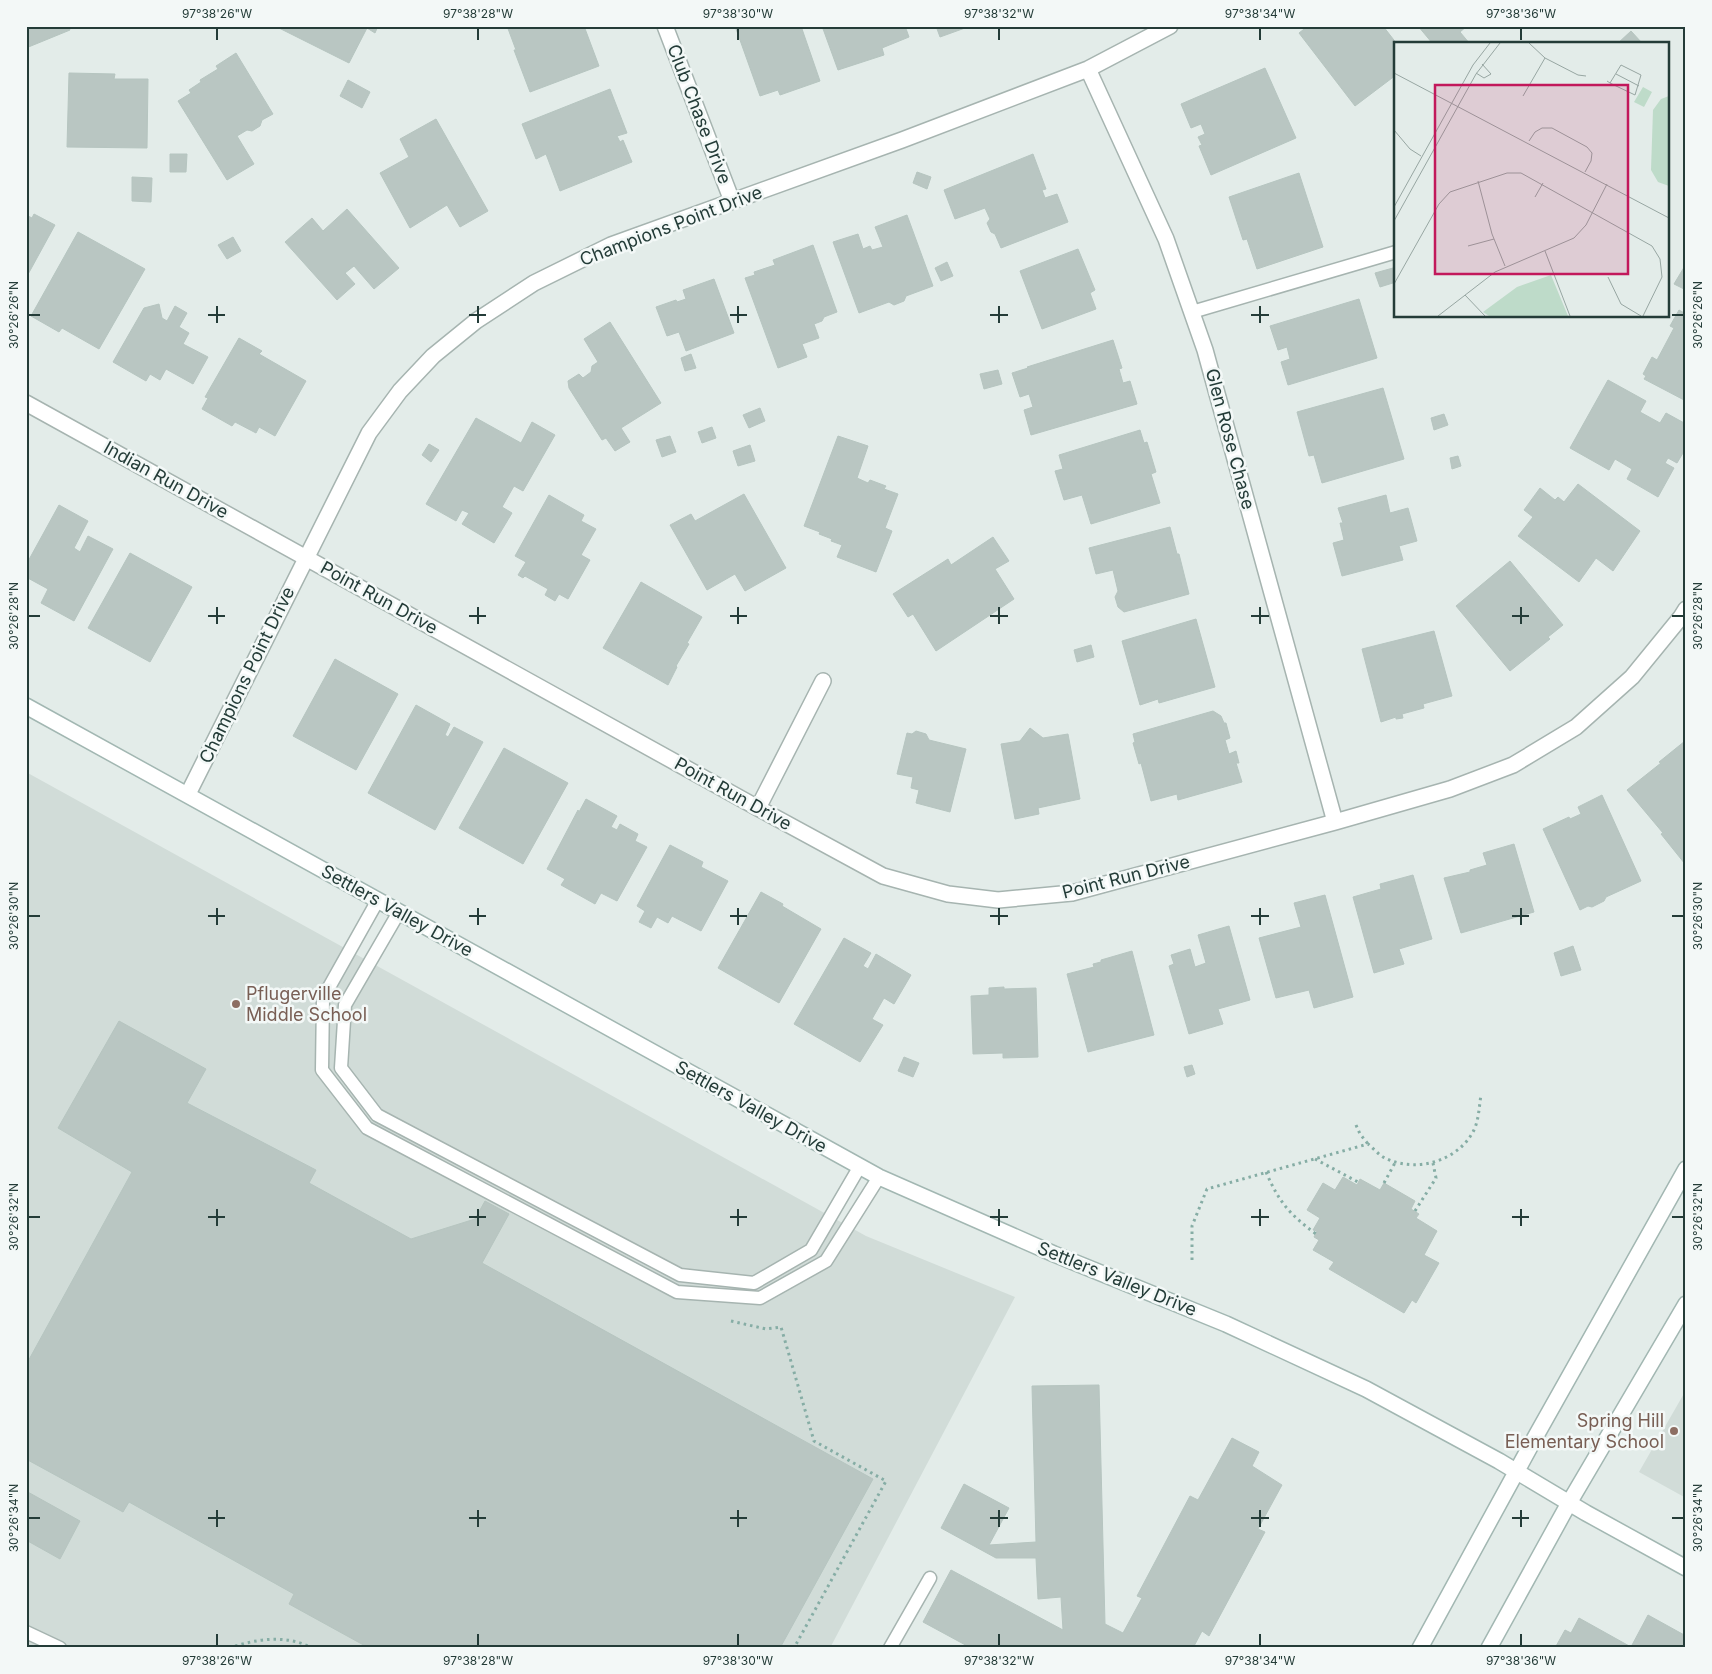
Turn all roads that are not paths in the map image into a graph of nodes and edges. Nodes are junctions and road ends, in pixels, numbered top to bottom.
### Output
1 (665, 26) edge
2 (1170, 26) edge
3 (1088, 69) junction
4 (732, 201) junction
5 (1394, 253) edge
6 (1192, 312) junction
7 (26, 403) edge
8 (306, 557) junction
9 (1686, 609) edge
10 (823, 681) dead end
11 (26, 706) edge
12 (188, 794) junction
13 (758, 808) junction
14 (1336, 822) junction
15 (378, 900) junction
16 (399, 912) junction
17 (860, 1166) junction
18 (1686, 1168) edge
19 (879, 1177) junction
20 (1686, 1304) edge
21 (1516, 1471) junction
22 (1569, 1503) junction
23 (1686, 1568) edge
24 (930, 1578) dead end
25 (26, 1632) edge
26 (60, 1648) edge
27 (890, 1648) edge
28 (1420, 1648) edge
29 (1489, 1648) edge

1 - 4 street, Club Chase Drive
2 - 3 street, Champions Point Drive
3 - 4 street, Champions Point Drive
3 - 6 street, Glen Rose Chase
4 - 8 street, Champions Point Drive
5 - 6 lane
6 - 14 street, Glen Rose Chase
7 - 8 street, Indian Run Drive
8 - 12 street, Champions Point Drive
8 - 13 street, Point Run Drive
9 - 14 street, Point Run Drive
10 - 13 street
11 - 12 street, Settlers Valley Drive
12 - 15 street, Settlers Valley Drive
13 - 14 street, Point Run Drive
15 - 16 street, Settlers Valley Drive
15 - 19 lane
16 - 17 street, Settlers Valley Drive
16 - 17 lane
17 - 19 street, Settlers Valley Drive
18 - 21 street
19 - 21 street, Settlers Valley Drive
20 - 22 street
21 - 22 street, Settlers Valley Drive
21 - 28 street
22 - 23 street, Settlers Valley Drive
22 - 29 street
24 - 27 lane
25 - 26 lane

